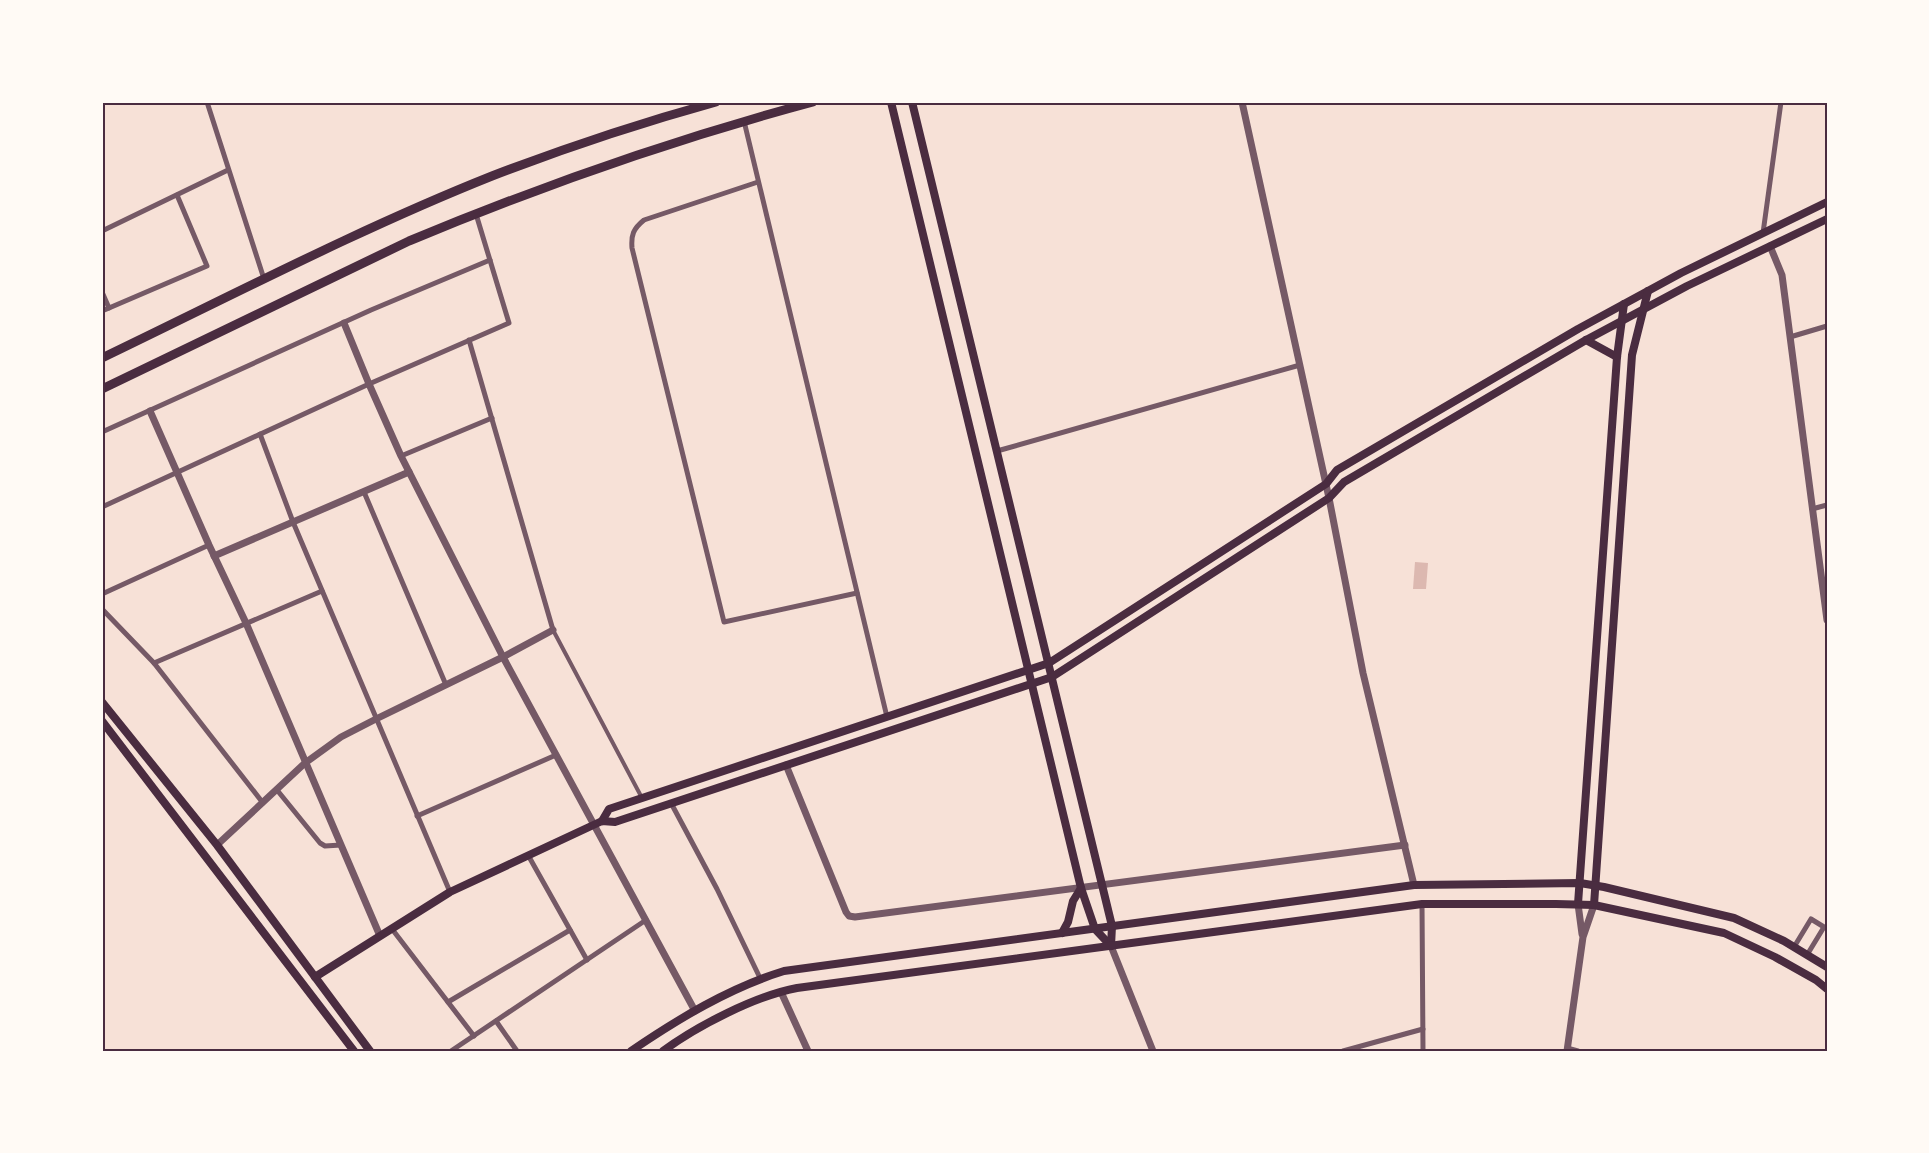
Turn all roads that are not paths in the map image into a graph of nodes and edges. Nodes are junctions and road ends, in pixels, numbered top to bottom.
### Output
1 (207, 102) edge
2 (716, 102) edge
3 (813, 102) edge
4 (891, 102) edge
5 (912, 102) edge
6 (1242, 102) edge
7 (1780, 102) edge
8 (744, 121) junction
9 (228, 170) junction
10 (758, 182) junction
11 (177, 195) junction
12 (1827, 202) edge
13 (476, 214) junction
14 (1827, 219) edge
15 (102, 231) edge
16 (1763, 233) junction
17 (1770, 246) junction
18 (490, 260) junction
19 (264, 279) junction
20 (1648, 291) junction
21 (102, 292) edge
22 (1624, 304) junction
23 (109, 308) junction
24 (1643, 309) junction
25 (102, 311) edge
26 (1622, 321) junction
27 (344, 323) junction
28 (1827, 326) edge
29 (1790, 337) junction
30 (470, 340) junction
31 (1586, 340) junction
32 (1617, 357) junction
33 (102, 358) edge
34 (1300, 365) junction
35 (369, 384) junction
36 (102, 389) edge
37 (150, 411) junction
38 (492, 418) junction
39 (102, 432) edge
40 (260, 434) junction
41 (997, 451) junction
42 (401, 456) junction
43 (409, 472) junction
44 (177, 473) junction
45 (1326, 484) junction
46 (364, 492) junction
47 (1329, 498) junction
48 (1827, 506) edge
49 (102, 507) edge
50 (1812, 509) junction
51 (292, 522) junction
52 (209, 545) junction
53 (214, 556) junction
54 (322, 591) junction
55 (857, 593) junction
56 (102, 594) edge
57 (102, 609) edge
58 (1827, 620) edge
59 (246, 623) junction
60 (553, 630) junction
61 (503, 657) junction
62 (154, 663) junction
63 (1048, 663) junction
64 (1028, 669) junction
65 (1052, 677) junction
66 (1032, 683) junction
67 (446, 685) junction
68 (102, 702) edge
69 (887, 717) junction
70 (376, 718) junction
71 (102, 721) edge
72 (556, 755) junction
73 (305, 763) junction
74 (786, 765) junction
75 (277, 789) junction
76 (642, 798) junction
77 (263, 802) junction
78 (671, 803) junction
79 (417, 816) junction
80 (598, 823) junction
81 (217, 845) junction
82 (340, 845) junction
83 (1405, 845) junction
84 (205, 855) junction
85 (528, 855) junction
86 (1580, 883) junction
87 (1414, 885) junction
88 (1102, 886) junction
89 (1595, 886) junction
90 (1081, 888) junction
91 (450, 892) junction
92 (1422, 904) junction
93 (1578, 904) junction
94 (1594, 905) junction
95 (646, 920) junction
96 (1112, 926) junction
97 (392, 929) junction
98 (1095, 929) junction
99 (570, 930) junction
100 (1062, 933) junction
101 (380, 936) junction
102 (1583, 937) junction
103 (1111, 946) junction
104 (1794, 947) junction
105 (1807, 955) junction
106 (587, 960) junction
107 (1827, 967) edge
108 (315, 977) junction
109 (761, 980) junction
110 (1827, 989) edge
111 (781, 992) junction
112 (448, 1002) junction
113 (695, 1011) junction
114 (496, 1021) junction
115 (1423, 1029) junction
116 (474, 1036) junction
117 (1567, 1049) edge
118 (354, 1051) edge
119 (370, 1051) edge
120 (451, 1051) edge
121 (518, 1051) edge
122 (631, 1051) edge
123 (663, 1051) edge
124 (808, 1051) edge
125 (1153, 1051) edge
126 (1343, 1051) edge
127 (1423, 1051) edge
128 (1578, 1051) edge

1 - 9 street
2 - 19 highway
3 - 8 highway
4 - 64 main road
5 - 41 main road
6 - 34 street
7 - 16 street
8 - 10 street
8 - 13 highway
9 - 11 street
9 - 19 street
10 - 55 street
10 - 55 street
11 - 15 street
11 - 23 street
12 - 16 main road
13 - 18 street
13 - 36 highway
14 - 17 main road
16 - 17 main road
16 - 20 main road
17 - 24 main road
17 - 29 street
18 - 27 street
18 - 30 street
19 - 33 highway
20 - 22 main road
20 - 24 main road
21 - 23 street
22 - 26 main road
22 - 45 main road
23 - 25 street
24 - 26 main road
24 - 89 main road
26 - 31 main road
26 - 32 main road
27 - 35 street
27 - 37 street
28 - 29 street
29 - 50 street
30 - 35 street
30 - 38 street
31 - 32 main road
31 - 47 main road
32 - 86 main road
34 - 41 street
34 - 45 street
35 - 40 street
35 - 42 street
37 - 39 street
37 - 44 street
38 - 42 street
38 - 60 street
40 - 44 street
40 - 51 street
41 - 63 main road
42 - 43 street
43 - 46 street
43 - 61 street
44 - 49 street
44 - 52 street
45 - 47 street
45 - 63 main road
46 - 51 street
46 - 67 street
47 - 65 main road
47 - 83 street
48 - 50 street
50 - 58 street
51 - 53 street
51 - 54 street
52 - 53 street
52 - 56 street
53 - 59 street
54 - 59 street
54 - 70 street
55 - 69 street
57 - 62 street
59 - 62 street
59 - 73 street
60 - 61 street
60 - 76 street
61 - 67 street
61 - 72 street
62 - 77 street
63 - 64 main road
63 - 65 main road
64 - 66 main road
64 - 69 main road
65 - 66 main road
65 - 88 main road
66 - 74 main road
66 - 90 main road
67 - 70 street
68 - 81 main road
69 - 76 main road
70 - 73 street
70 - 79 street
71 - 84 main road
72 - 79 street
72 - 80 street
73 - 75 street
73 - 82 street
74 - 78 main road
74 - 90 street
75 - 77 street
75 - 82 street
76 - 80 main road
77 - 81 street
78 - 80 main road
78 - 109 street
79 - 91 street
80 - 85 main road
80 - 95 street
81 - 84 main road
81 - 108 main road
82 - 101 street
83 - 87 street
83 - 88 street
84 - 118 main road
85 - 91 main road
85 - 99 street
86 - 87 main road
86 - 89 main road
86 - 93 main road
87 - 96 main road
88 - 90 street
88 - 96 main road
89 - 94 main road
89 - 104 main road
90 - 98 main road
90 - 100 main road
91 - 97 main road
92 - 93 main road
92 - 103 main road
92 - 115 street
93 - 94 main road
93 - 102 street
94 - 102 street
94 - 110 main road
95 - 106 street
95 - 113 street
96 - 98 main road
96 - 103 main road
97 - 101 main road
97 - 112 street
98 - 100 main road
98 - 103 main road
99 - 106 street
99 - 112 street
100 - 109 main road
101 - 108 main road
102 - 117 street
103 - 111 main road
103 - 125 street
104 - 105 main road
104 - 105 street
105 - 107 main road
106 - 114 street
108 - 119 main road
109 - 113 main road
111 - 123 main road
111 - 124 street
112 - 116 street
113 - 122 main road
114 - 116 street
114 - 121 street
115 - 126 street
115 - 127 street
116 - 120 street
117 - 128 street

